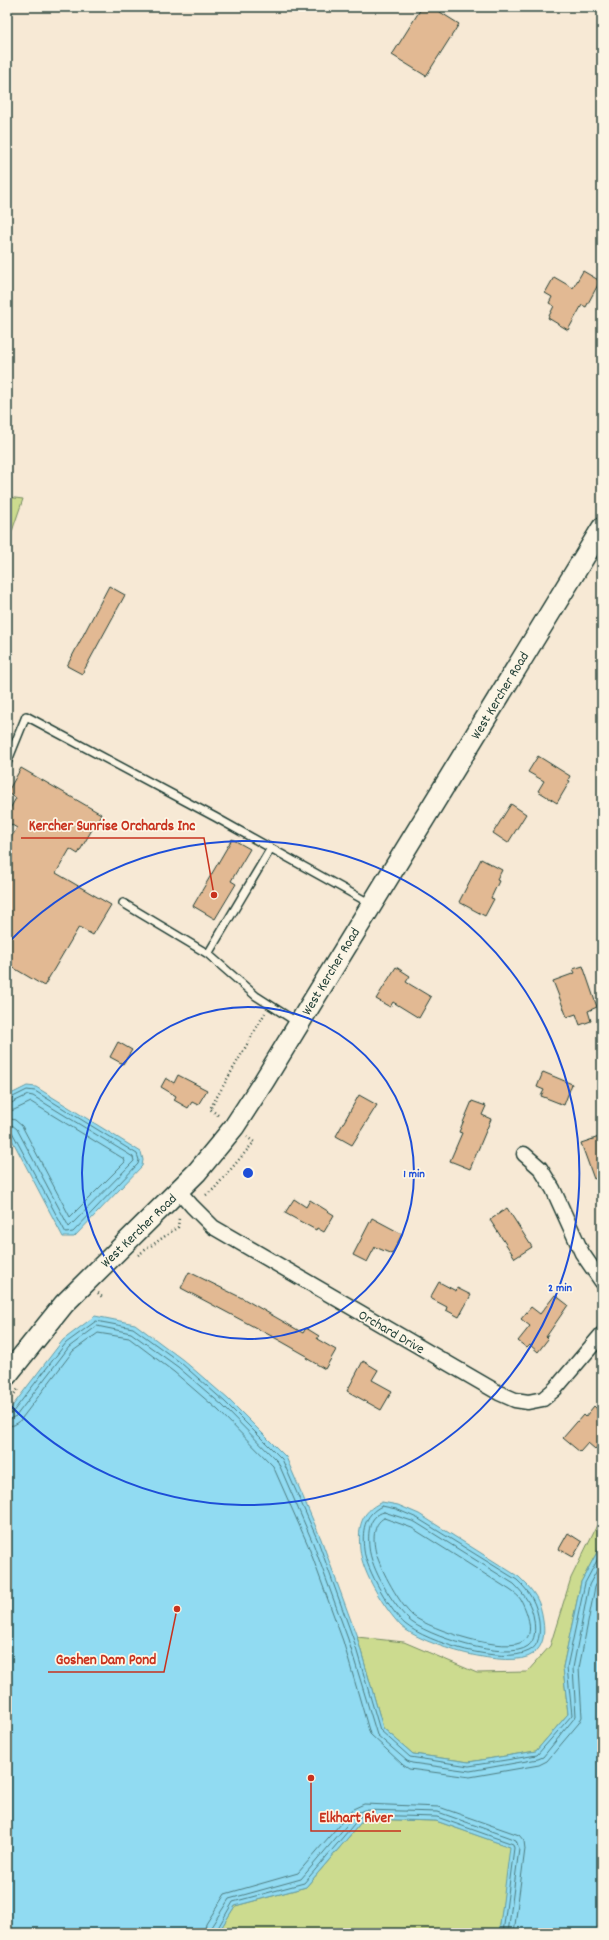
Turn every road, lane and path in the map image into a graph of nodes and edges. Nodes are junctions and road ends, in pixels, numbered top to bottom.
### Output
1 (602, 528) edge
2 (7, 763) edge
3 (271, 848) junction
4 (123, 903) dead end
5 (371, 904) junction
6 (208, 954) junction
7 (270, 1004) junction
8 (298, 1023) junction
9 (218, 1115) dead end
10 (247, 1137) dead end
11 (524, 1154) dead end
12 (179, 1191) junction
13 (206, 1195) dead end
14 (179, 1218) dead end
15 (134, 1258) dead end
16 (602, 1282) edge
17 (102, 1287) dead end
18 (96, 1292) junction
19 (92, 1297) dead end
20 (103, 1298) dead end
21 (602, 1334) edge
22 (14, 1380) edge
23 (7, 1403) edge

1 - 5 main road, West Kercher Road
2 - 3 lane
3 - 5 lane
3 - 6 lane
4 - 6 lane
5 - 8 main road, West Kercher Road
6 - 7 lane
7 - 8 lane
7 - 9 path
8 - 12 main road, West Kercher Road
10 - 13 path
11 - 16 street
12 - 21 street, Orchard Drive
12 - 22 main road, West Kercher Road
14 - 15 path
17 - 18 path
18 - 19 path
18 - 20 path
22 - 23 path

